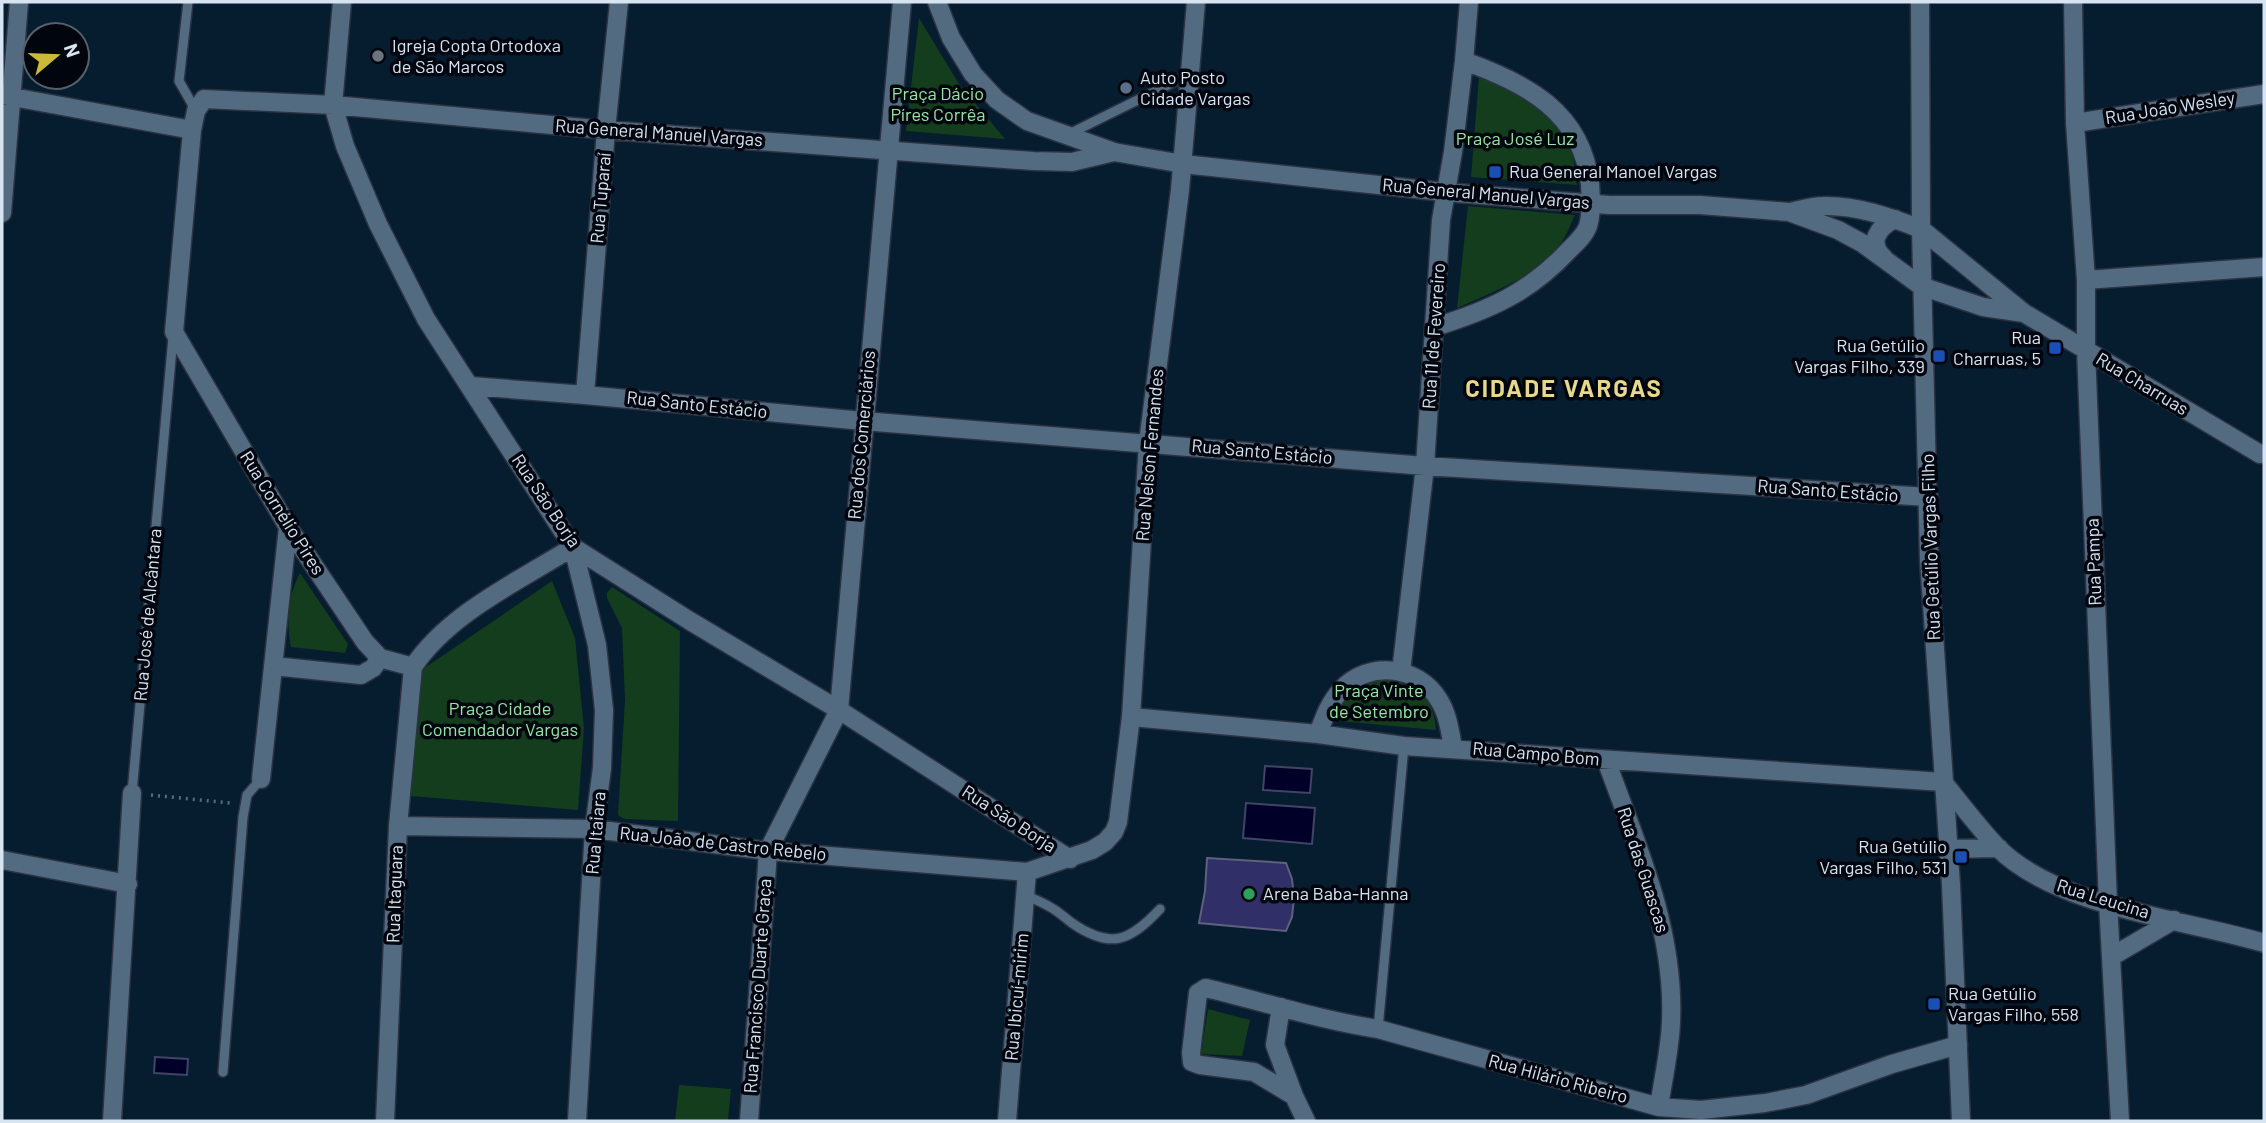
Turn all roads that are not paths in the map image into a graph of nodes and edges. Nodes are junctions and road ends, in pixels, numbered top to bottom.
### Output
1 (19, 2) edge
2 (188, 2) edge
3 (342, 2) edge
4 (619, 2) edge
5 (902, 2) edge
6 (937, 2) edge
7 (1196, 2) edge
8 (1469, 2) edge
9 (1919, 2) edge
10 (2073, 2) edge
11 (1464, 61) junction
12 (1190, 74) junction
13 (2264, 94) edge
14 (6, 96) edge
15 (200, 105) junction
16 (333, 105) junction
17 (2075, 123) junction
18 (192, 130) junction
19 (606, 130) junction
20 (1064, 136) junction
21 (889, 150) junction
22 (1114, 152) junction
23 (1183, 163) junction
24 (1444, 192) junction
25 (1592, 203) junction
26 (1789, 212) junction
27 (2, 213) edge
28 (1895, 219) junction
29 (1921, 229) junction
30 (1888, 262) junction
31 (2264, 267) edge
32 (2086, 280) junction
33 (1921, 286) junction
34 (2024, 313) junction
35 (1435, 327) junction
36 (174, 332) junction
37 (2086, 350) junction
38 (471, 386) junction
39 (585, 394) junction
40 (863, 421) junction
41 (1148, 443) junction
42 (2263, 458) edge
43 (1425, 466) junction
44 (1929, 497) junction
45 (288, 527) junction
46 (573, 547) junction
47 (380, 658) junction
48 (273, 666) junction
49 (413, 667) junction
50 (1402, 671) junction
51 (839, 710) junction
52 (1131, 718) junction
53 (1318, 734) junction
54 (1404, 746) junction
55 (1453, 747) junction
56 (1606, 760) junction
57 (261, 779) joint
58 (1943, 782) junction
59 (132, 793) joint
60 (398, 826) junction
61 (594, 829) junction
62 (1999, 848) junction
63 (1948, 849) junction
64 (768, 851) junction
65 (1070, 859) junction
66 (2, 860) edge
67 (1048, 867) joint
68 (1027, 872) junction
69 (128, 884) junction
70 (1026, 895) junction
71 (2108, 903) junction
72 (1160, 909) dead end
73 (2174, 920) junction
74 (2264, 943) edge
75 (2111, 957) junction
76 (1281, 1007) junction
77 (1378, 1029) junction
78 (1958, 1045) junction
79 (223, 1072) dead end
80 (1960, 1092) junction
81 (1294, 1096) junction
82 (1659, 1107) junction
83 (112, 1121) edge
84 (386, 1121) edge
85 (577, 1121) edge
86 (749, 1121) edge
87 (1007, 1121) edge
88 (1306, 1121) edge
89 (1954, 1121) edge
90 (1961, 1121) edge
91 (2120, 1121) edge

1 - 14 street
2 - 15 lane
3 - 16 street, Rua São Borja
4 - 19 street, Rua Tuparaí
5 - 21 street, Rua dos Comerciários
6 - 20 street
7 - 12 street, Rua Nelson Fernandes
8 - 11 street, Rua 11 de Fevereiro
9 - 29 street, Rua Getúlio Vargas Filho
10 - 17 street, Rua Pampa
11 - 24 street, Rua 11 de Fevereiro
11 - 25 street
12 - 20 lane
12 - 23 street, Rua Nelson Fernandes
13 - 17 street, Rua João Wesley
14 - 18 street
14 - 27 street
15 - 16 street, Rua General Manuel Vargas
15 - 18 street, Rua José de Alcântara
16 - 19 street, Rua General Manuel Vargas
16 - 38 street, Rua São Borja
17 - 32 street, Rua Pampa
18 - 36 street, Rua José de Alcântara
19 - 21 street, Rua General Manuel Vargas
19 - 39 street, Rua Tuparaí
20 - 22 street
21 - 22 street, Rua General Manuel Vargas
21 - 40 street, Rua dos Comerciários
22 - 23 street
23 - 24 street, Rua General Manuel Vargas
23 - 41 street, Rua Nelson Fernandes
24 - 25 street, Rua General Manuel Vargas
24 - 35 street, Rua 11 de Fevereiro
25 - 26 street, Rua General Manuel Vargas
25 - 35 street
26 - 28 street, Rua General Manuel Vargas
26 - 30 street, Rua General Manuel Vargas
28 - 29 street, Rua General Manuel Vargas
28 - 30 street
29 - 33 street, Rua Getúlio Vargas Filho
29 - 34 street, Rua Charruas
30 - 33 street, Rua General Manuel Vargas
31 - 32 street
32 - 37 street, Rua Pampa
33 - 34 street, Rua Charruas
33 - 44 street, Rua Getúlio Vargas Filho
34 - 37 street, Rua Charruas
35 - 43 street, Rua 11 de Fevereiro
36 - 45 street, Rua Cornélio Pires
36 - 59 lane, Rua José de Alcântara
37 - 42 street, Rua Charruas
37 - 71 street, Rua Pampa
38 - 39 street, Rua Santo Estácio
38 - 46 street, Rua São Borja
39 - 40 street, Rua Santo Estácio
40 - 41 street, Rua Santo Estácio
40 - 51 street, Rua dos Comerciários
41 - 43 street, Rua Santo Estácio
41 - 52 street, Rua Nelson Fernandes
43 - 44 street, Rua Santo Estácio
43 - 50 street, Rua 11 de Fevereiro
44 - 58 street, Rua Getúlio Vargas Filho
45 - 47 street, Rua Cornélio Pires
45 - 48 street
46 - 49 street
46 - 51 street, Rua São Borja
46 - 61 street, Rua Itaiara
47 - 48 street
47 - 49 street
48 - 57 street
49 - 60 street, Rua Itaguara
50 - 53 street
50 - 55 street
51 - 64 street, Rua dos Comerciários
51 - 65 street, Rua São Borja
52 - 53 street, Rua Campo Bom
52 - 65 street, Rua Nelson Fernandes
53 - 54 street, Rua Campo Bom
54 - 55 street, Rua Campo Bom
54 - 77 lane
55 - 56 street, Rua Campo Bom
56 - 58 street, Rua Campo Bom
56 - 82 street, Rua das Guascas
57 - 79 lane
58 - 62 street, Rua Leucina
58 - 63 street, Rua Getúlio Vargas Filho
59 - 69 street, Rua José de Alcântara
60 - 61 street, Rua João de Castro Rebelo
60 - 84 street, Rua Itaguara
61 - 64 street, Rua João de Castro Rebelo
61 - 85 street, Rua Itaiara
62 - 63 street
62 - 71 street, Rua Leucina
63 - 78 street, Rua Getúlio Vargas Filho
64 - 68 street, Rua João de Castro Rebelo
64 - 86 street, Rua Francisco Duarte Graça
65 - 67 street, Rua Nelson Fernandes
66 - 69 street
67 - 68 street, Rua João de Castro Rebelo
68 - 70 street, Rua Ibicuí-mirim
69 - 83 street, Rua José de Alcântara
70 - 72 lane
70 - 87 street, Rua Ibicuí-mirim
71 - 73 street, Rua Leucina
71 - 75 street, Rua Pampa
73 - 74 street, Rua Leucina
73 - 75 street, Rua Leucina
75 - 91 street, Rua Pampa
76 - 77 street, Rua Hilário Ribeiro
76 - 81 street
76 - 81 street, Rua Hilário Ribeiro
77 - 82 street, Rua Hilário Ribeiro
78 - 80 street, Rua Getúlio Vargas Filho
78 - 82 street, Rua Hilário Ribeiro
80 - 89 street, Rua Getúlio Vargas Filho
80 - 90 street, Rua Getúlio Vargas Filho
81 - 88 street

